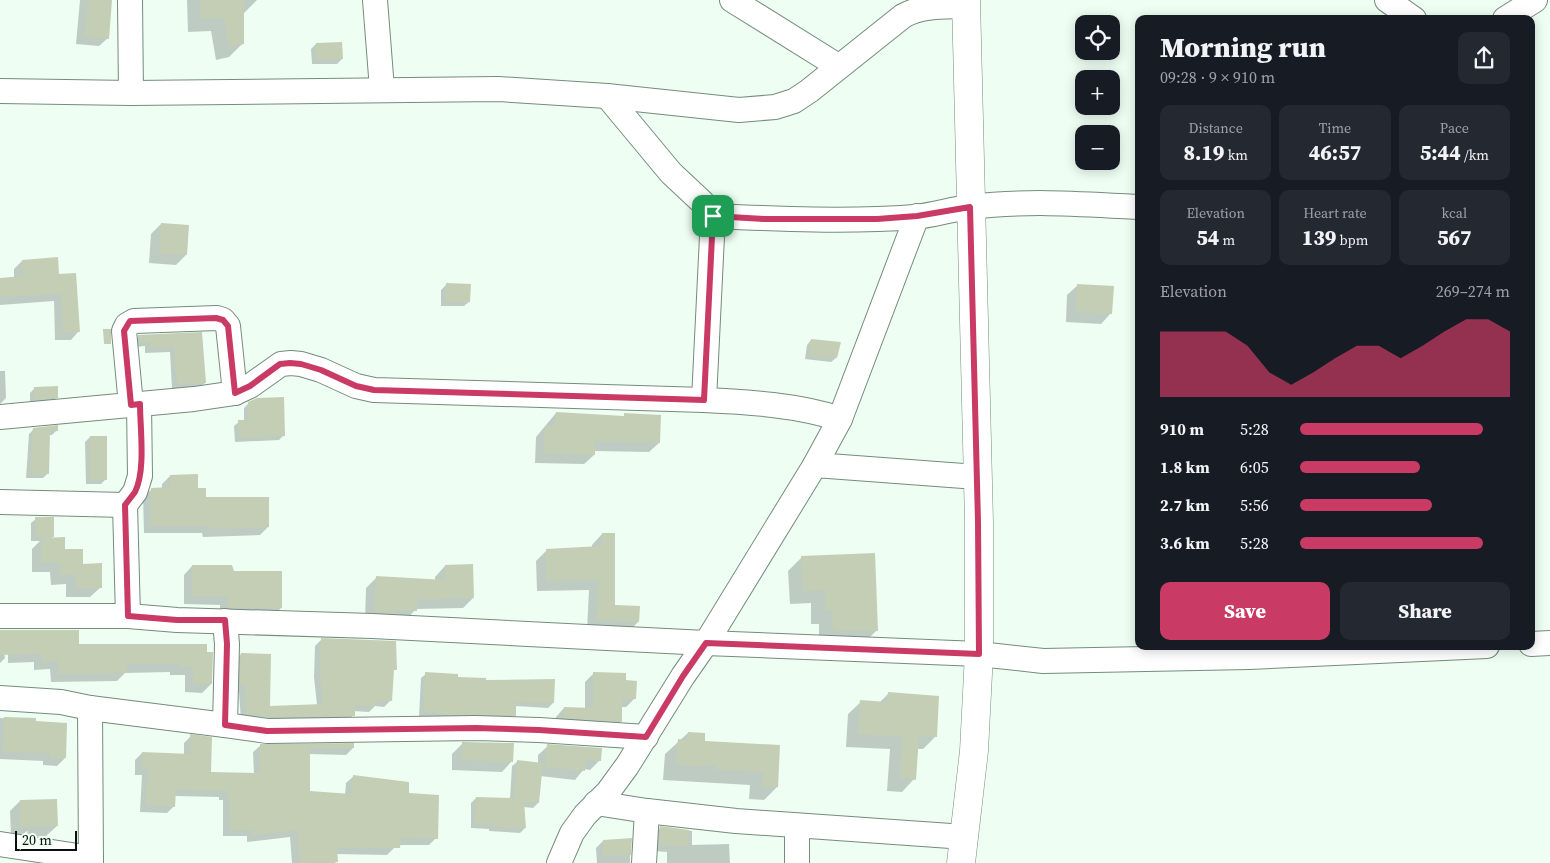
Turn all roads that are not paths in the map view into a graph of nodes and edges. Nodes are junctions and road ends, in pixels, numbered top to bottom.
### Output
1 (130, 0) edge
2 (375, 0) edge
3 (732, 0) edge
4 (1387, 0) edge
5 (1535, 0) edge
6 (966, 3) edge
7 (1408, 15) edge
8 (1511, 15) edge
9 (838, 66) junction
10 (382, 90) junction
11 (0, 91) edge
12 (131, 93) junction
13 (607, 96) junction
14 (970, 207) junction
15 (1135, 207) edge
16 (713, 216) junction
17 (917, 216) junction
18 (235, 393) junction
19 (704, 400) junction
20 (135, 404) junction
21 (0, 417) edge
22 (840, 419) junction
23 (815, 465) junction
24 (978, 477) junction
25 (0, 502) edge
26 (125, 505) junction
27 (0, 616) edge
28 (128, 616) junction
29 (225, 620) junction
30 (706, 643) junction
31 (1550, 643) edge
32 (1535, 644) edge
33 (1400, 650) edge
34 (979, 654) junction
35 (0, 698) edge
36 (90, 708) junction
37 (225, 725) junction
38 (646, 737) junction
39 (596, 803) junction
40 (647, 811) junction
41 (796, 826) junction
42 (0, 844) edge
43 (963, 850) edge
44 (91, 860) edge
45 (559, 863) edge
46 (644, 863) edge
47 (797, 863) edge

1 - 12 street
2 - 10 street
3 - 9 street
4 - 7 street
5 - 8 street
6 - 9 street
6 - 14 street
9 - 13 street
10 - 12 street
10 - 13 street
11 - 12 street
13 - 16 street
14 - 15 street
14 - 17 street
14 - 24 street
16 - 17 street
16 - 19 street
17 - 22 street
18 - 19 street
18 - 20 street
18 - 20 street
19 - 22 street
20 - 21 street
20 - 26 street
22 - 23 street
23 - 24 street
23 - 30 street
24 - 34 street
25 - 26 street
26 - 28 street
27 - 28 street
28 - 29 street
29 - 30 street
29 - 37 street
30 - 34 street
30 - 38 street
31 - 32 street
33 - 34 street
34 - 43 street
35 - 36 street
36 - 37 street
36 - 44 street
37 - 38 street
38 - 39 street
39 - 40 street
39 - 45 street
40 - 41 street
40 - 46 street
41 - 43 street
41 - 47 street
42 - 44 street

